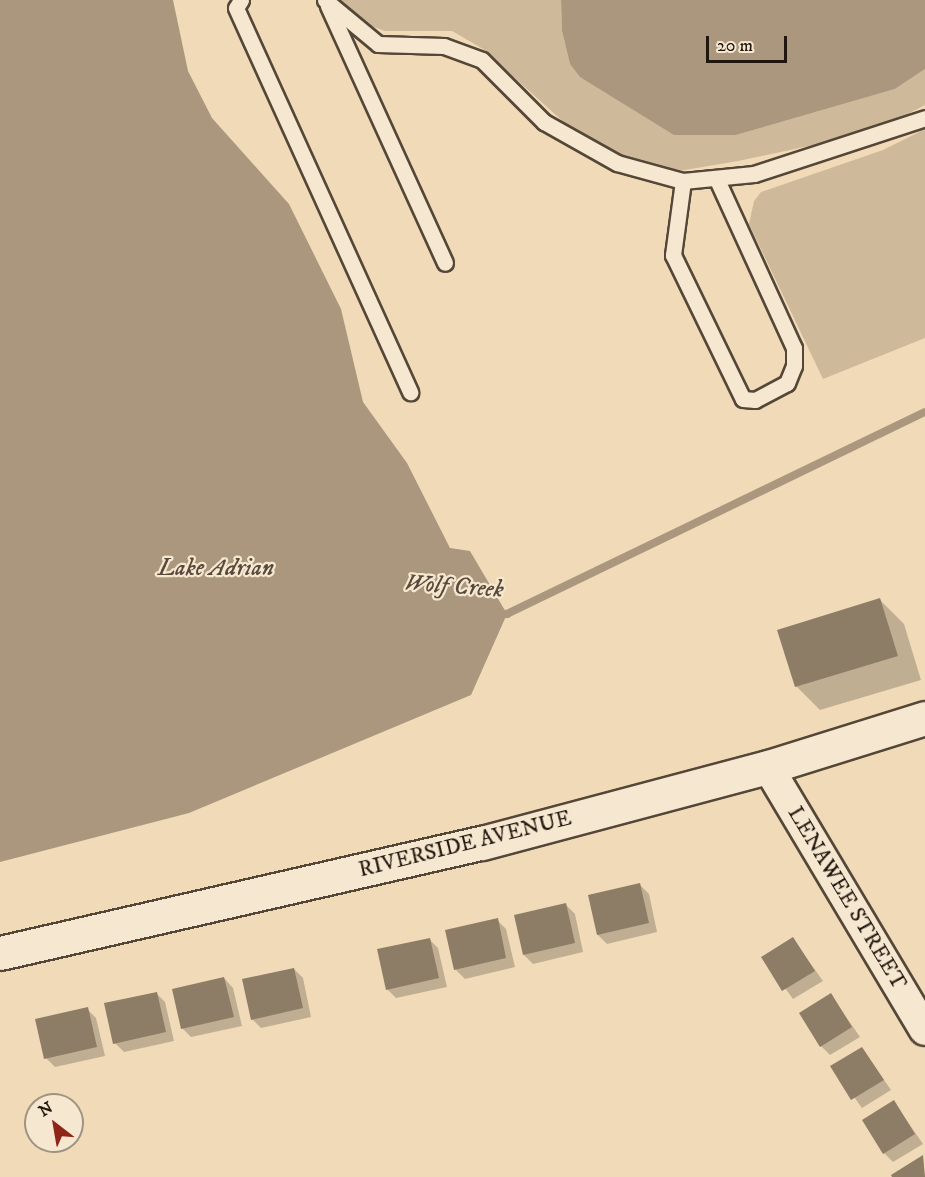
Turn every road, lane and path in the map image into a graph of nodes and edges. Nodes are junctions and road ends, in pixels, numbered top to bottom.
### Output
1 (241, 0) edge
2 (325, 0) edge
3 (925, 118) edge
4 (716, 178) junction
5 (683, 181) junction
6 (445, 262) dead end
7 (410, 392) dead end
8 (925, 718) edge
9 (768, 767) junction
10 (0, 953) edge
11 (925, 1030) edge

1 - 7 lane
2 - 5 lane
2 - 6 lane
3 - 4 lane
4 - 5 lane
4 - 5 lane
8 - 9 street, RIVERSIDE AVENUE
9 - 10 street, RIVERSIDE AVENUE
9 - 11 street, LENAWEE STREET

